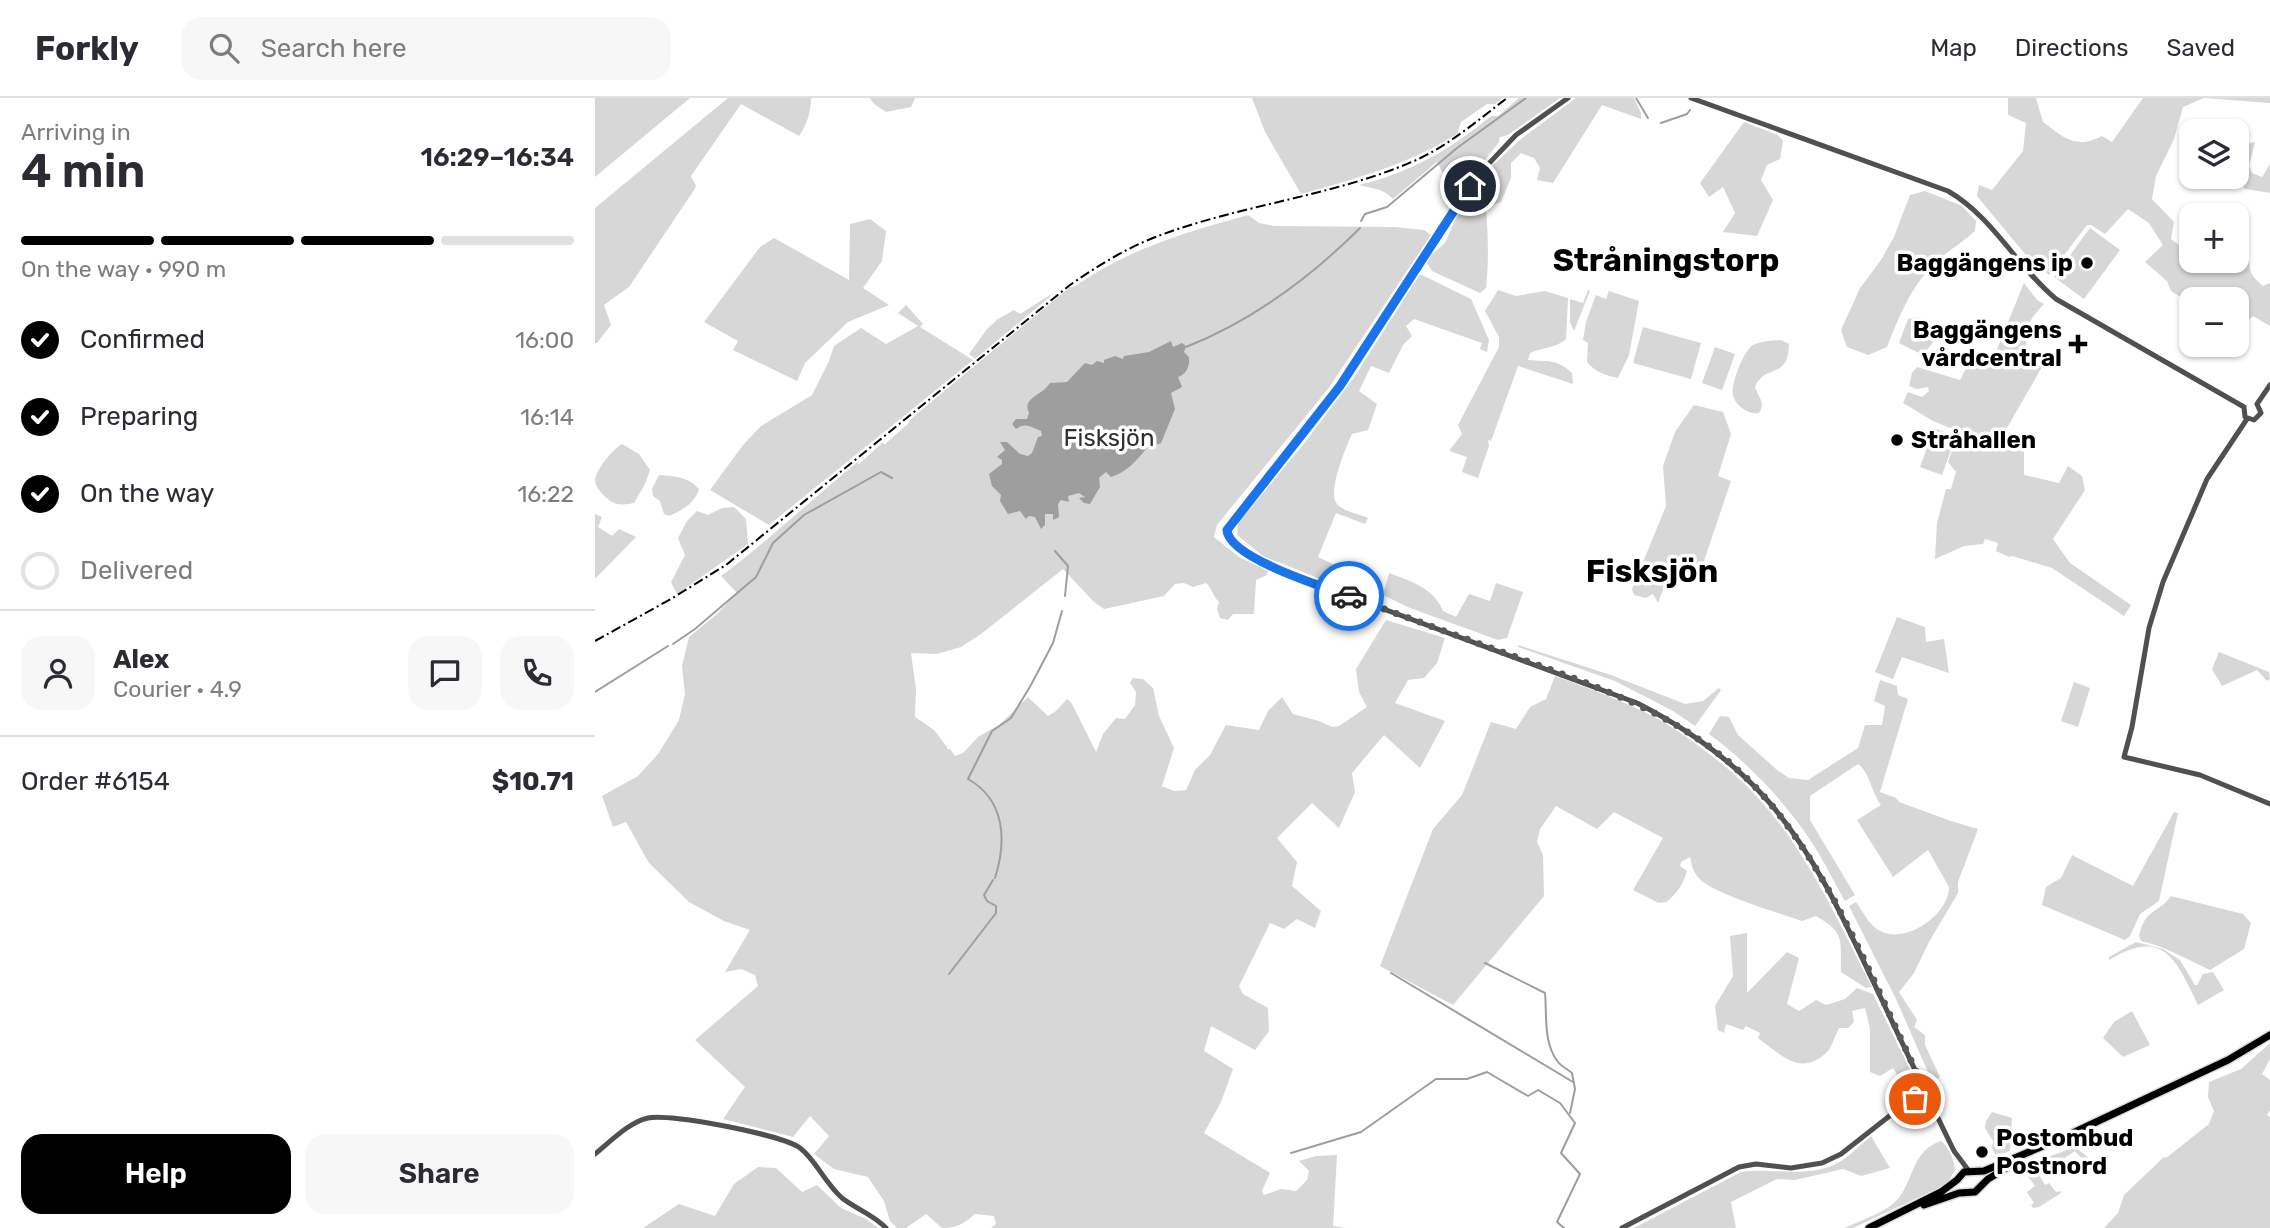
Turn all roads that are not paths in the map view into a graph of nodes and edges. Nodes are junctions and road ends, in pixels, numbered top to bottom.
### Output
1 (1569, 98) edge
2 (1691, 98) edge
3 (2270, 385) edge
4 (2257, 404) junction
5 (2244, 407) junction
6 (2247, 419) junction
7 (2270, 804) edge
8 (2270, 1035) edge
9 (1927, 1093) junction
10 (2062, 1138) junction
11 (1954, 1151) junction
12 (595, 1154) edge
13 (1971, 1172) junction
14 (1959, 1178) junction
15 (1979, 1186) junction
16 (1964, 1192) junction
17 (1901, 1213) junction
18 (887, 1228) edge
19 (1622, 1228) edge
20 (1869, 1228) edge

1 - 9 street
2 - 5 street
3 - 4 street
4 - 5 street
4 - 6 street
5 - 6 street
6 - 7 street
8 - 10 main road
9 - 11 street
9 - 19 street
10 - 13 main road
10 - 15 main road
11 - 13 street
11 - 14 street
12 - 18 street
13 - 14 main road
13 - 15 main road
14 - 16 main road
14 - 17 main road
15 - 16 main road
16 - 17 main road
17 - 20 main road

